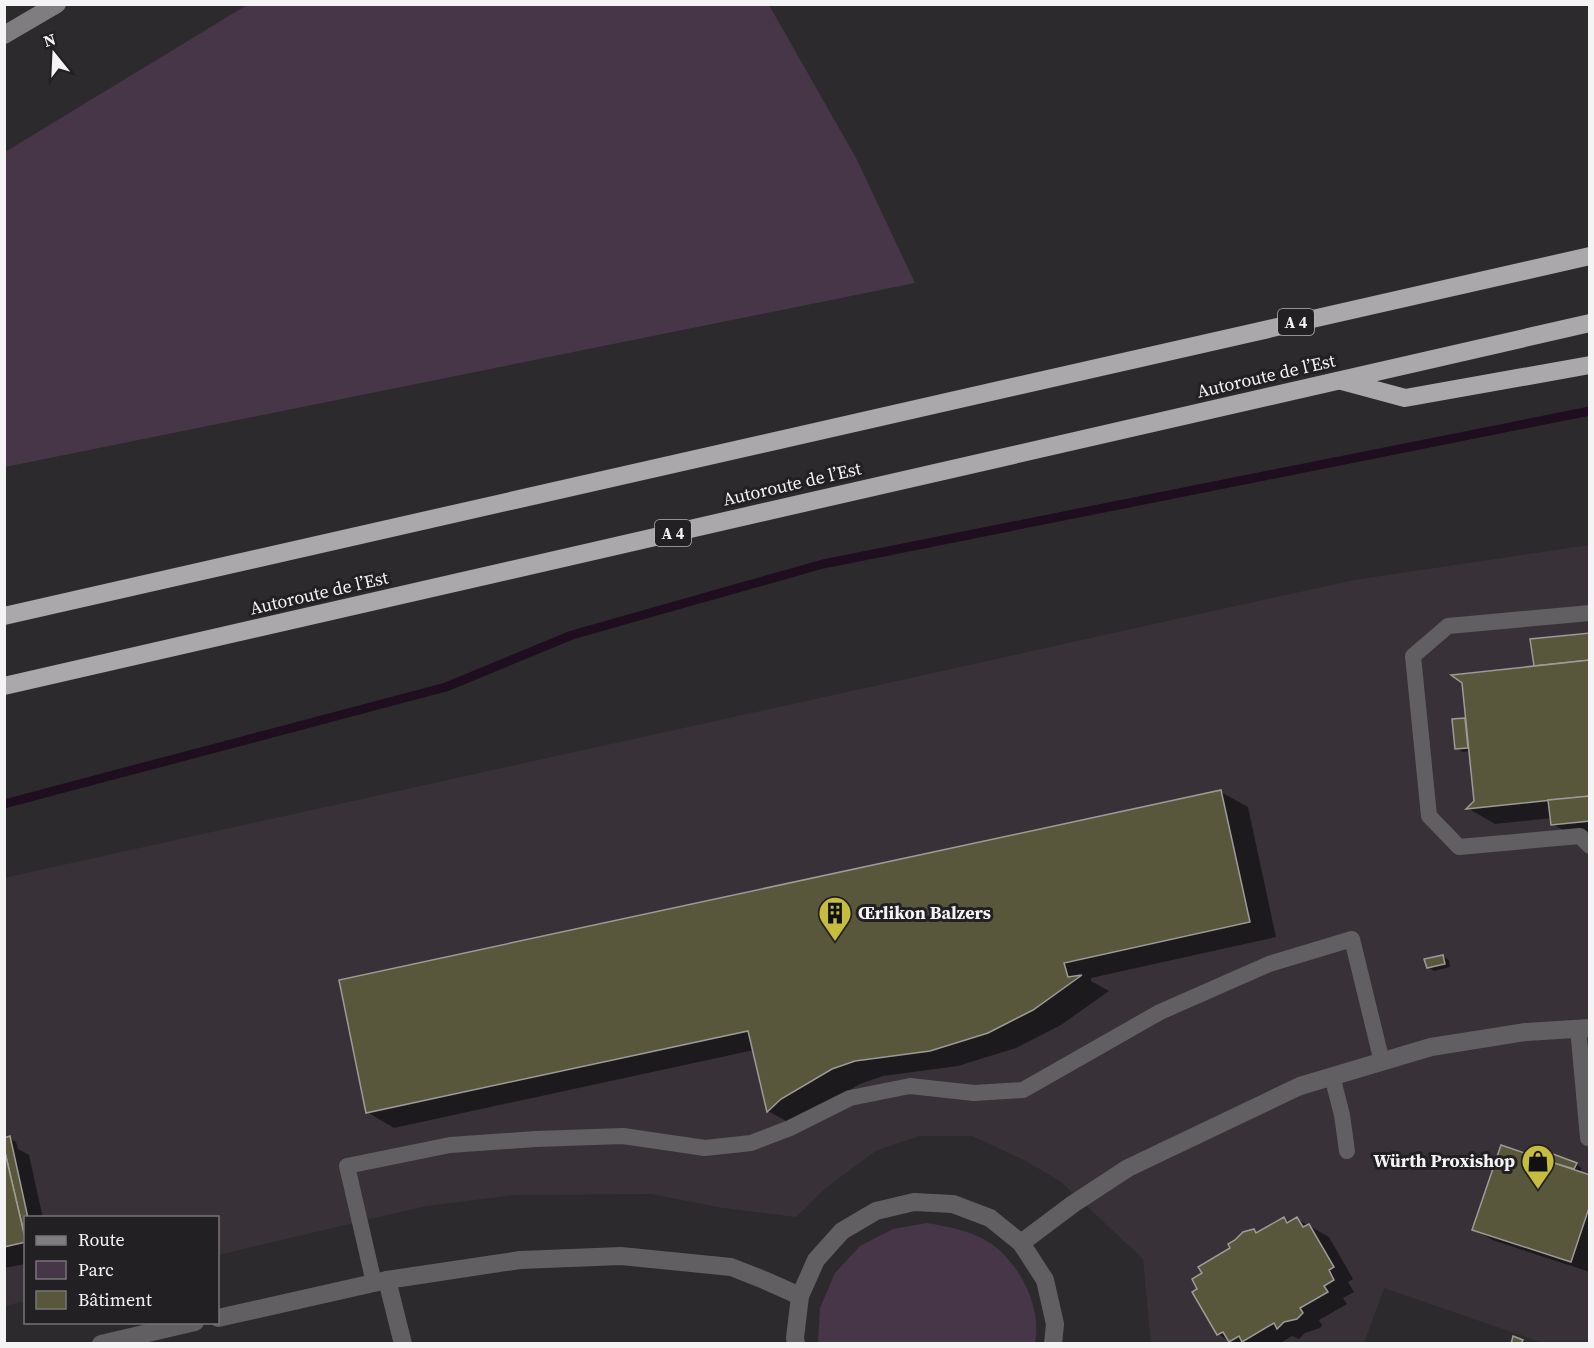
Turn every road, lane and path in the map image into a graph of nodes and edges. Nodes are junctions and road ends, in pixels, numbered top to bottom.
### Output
1 (57, 4) edge
2 (4, 35) edge
3 (1590, 255) edge
4 (1590, 323) edge
5 (1590, 365) edge
6 (1341, 380) junction
7 (1590, 613) edge
8 (4, 616) edge
9 (4, 686) edge
10 (1590, 846) edge
11 (1584, 1028) edge
12 (1382, 1062) junction
13 (1332, 1076) junction
14 (1588, 1138) edge
15 (1347, 1151) dead end
16 (1021, 1243) junction
17 (380, 1281) junction
18 (800, 1296) junction
19 (219, 1318) edge
20 (191, 1324) edge
21 (101, 1344) edge
22 (403, 1344) edge
23 (796, 1344) edge
24 (1053, 1344) edge

1 - 2 main road
3 - 8 highway, A 4
4 - 6 highway, Autoroute de l’Est / A 4
5 - 6 highway
6 - 9 highway, Autoroute de l’Est / A 4
7 - 10 lane
11 - 12 street
11 - 14 lane
12 - 13 street
12 - 17 lane
13 - 15 lane
13 - 16 street
16 - 18 street
16 - 24 street
17 - 18 street
17 - 19 street
17 - 22 street
18 - 23 street
20 - 21 street

